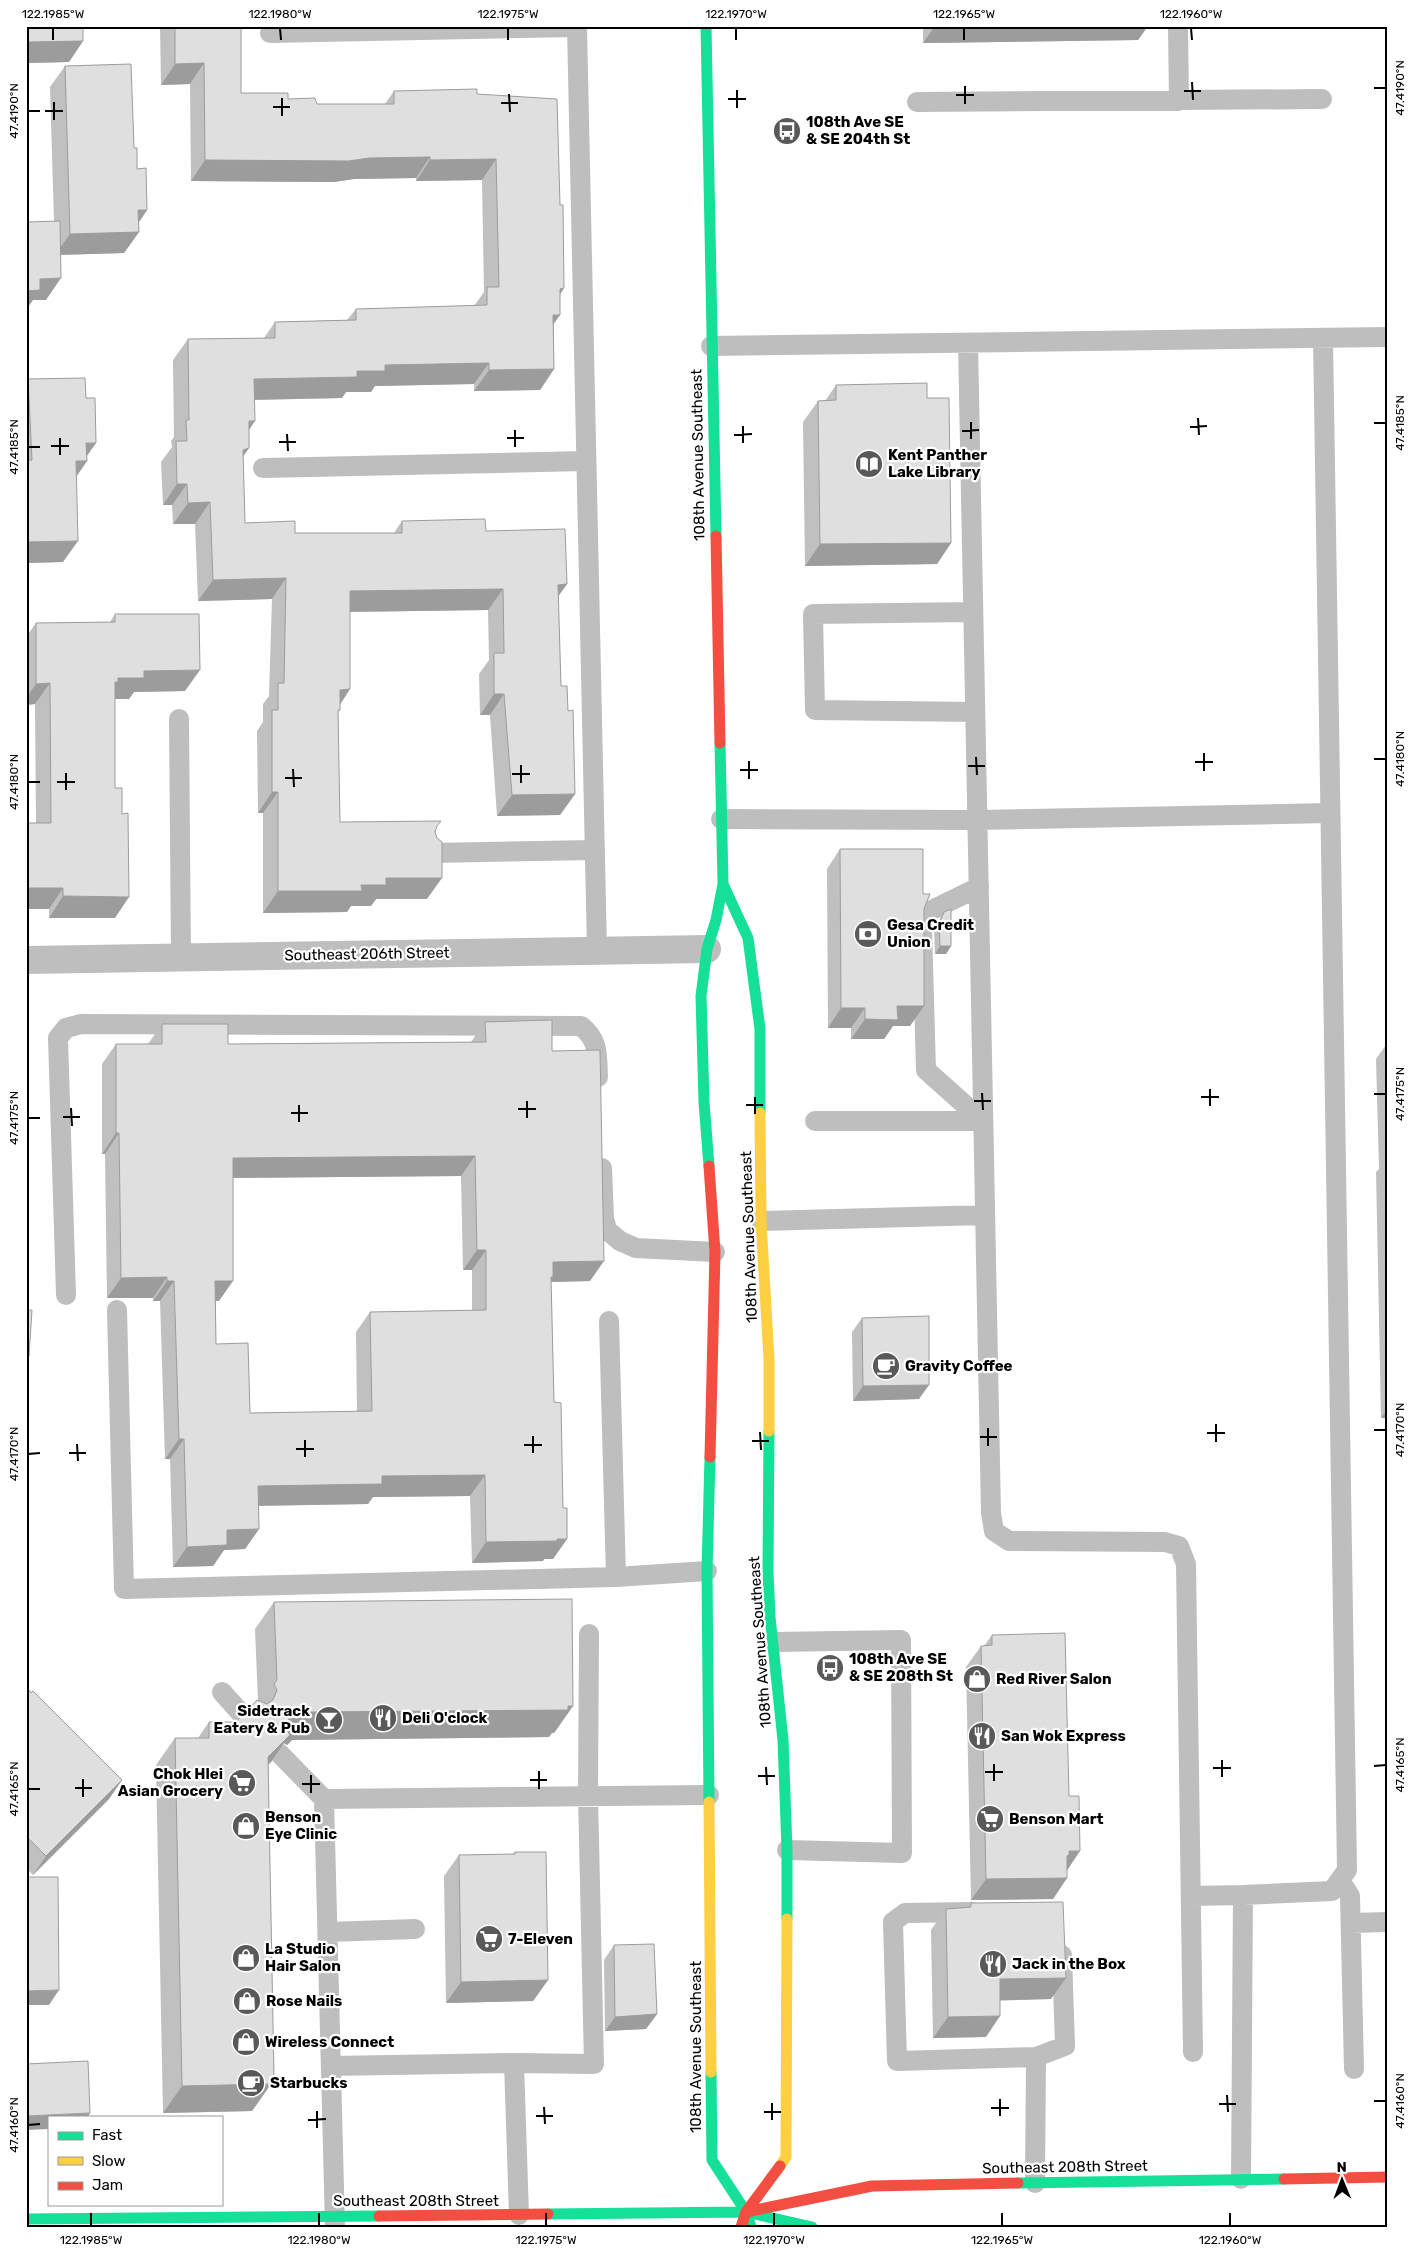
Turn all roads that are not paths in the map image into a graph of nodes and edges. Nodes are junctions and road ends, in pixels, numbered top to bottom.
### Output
1 (706, 26) edge
2 (1178, 26) edge
3 (270, 33) dead end
4 (1322, 99) dead end
5 (1179, 101) junction
6 (917, 102) dead end
7 (1388, 337) edge
8 (1323, 338) junction
9 (968, 342) junction
10 (711, 346) junction
11 (586, 461) junction
12 (263, 468) dead end
13 (973, 612) junction
14 (975, 712) junction
15 (180, 719) dead end
16 (1330, 813) junction
17 (720, 819) junction
18 (978, 820) junction
19 (594, 850) junction
20 (432, 853) edge
21 (723, 884) junction
22 (979, 887) junction
23 (707, 949) junction
24 (597, 950) junction
25 (181, 958) junction
26 (26, 960) edge
27 (599, 1100) edge
28 (815, 1121) dead end
29 (983, 1121) junction
30 (601, 1149) edge
31 (985, 1215) junction
32 (761, 1221) junction
33 (715, 1252) junction
34 (66, 1294) dead end
35 (117, 1310) dead end
36 (609, 1321) dead end
37 (707, 1571) junction
38 (616, 1577) junction
39 (590, 1634) dead end
40 (774, 1642) junction
41 (222, 1692) dead end
42 (246, 1719) edge
43 (279, 1753) edge
44 (709, 1795) junction
45 (588, 1796) junction
46 (324, 1799) junction
47 (787, 1850) junction
48 (1340, 1880) junction
49 (1243, 1895) junction
50 (1191, 1896) junction
51 (992, 1912) edge
52 (1388, 1922) edge
53 (1351, 1923) junction
54 (415, 1929) dead end
55 (328, 1932) junction
56 (1061, 1940) edge
57 (1193, 2052) dead end
58 (1036, 2057) junction
59 (514, 2062) junction
60 (331, 2066) junction
61 (1354, 2069) dead end
62 (1388, 2177) edge
63 (1241, 2179) junction
64 (1034, 2183) junction
65 (746, 2212) junction
66 (518, 2215) junction
67 (26, 2219) edge
68 (335, 2222) edge
69 (741, 2227) edge
70 (751, 2227) edge
71 (812, 2227) edge

1 - 10 main road, 108th Avenue Southeast
2 - 5 lane
3 - 11 lane
4 - 5 lane
5 - 6 lane
7 - 8 lane
8 - 9 lane
8 - 16 lane
9 - 10 lane
9 - 13 lane
10 - 17 main road, 108th Avenue Southeast
11 - 12 lane
11 - 19 lane
13 - 14 lane
13 - 14 lane
14 - 18 lane
15 - 25 lane
16 - 18 lane
16 - 48 lane
17 - 18 lane
17 - 21 main road, 108th Avenue Southeast
18 - 22 lane
19 - 20 lane
19 - 24 lane
21 - 23 main road, 108th Avenue Southeast
21 - 32 main road, 108th Avenue Southeast
22 - 29 lane
22 - 29 lane
23 - 24 street, Southeast 206th Street
23 - 33 main road, 108th Avenue Southeast
24 - 25 street, Southeast 206th Street
25 - 26 street, Southeast 206th Street
27 - 34 lane
28 - 29 lane
29 - 31 lane
30 - 33 lane
31 - 32 lane
31 - 50 lane
32 - 40 main road, 108th Avenue Southeast
33 - 37 main road, 108th Avenue Southeast
35 - 38 lane
36 - 38 lane
37 - 38 lane
37 - 44 main road, 108th Avenue Southeast
39 - 45 lane
40 - 47 main road, 108th Avenue Southeast
40 - 47 lane
41 - 42 lane
43 - 46 lane
44 - 45 lane
44 - 65 main road, 108th Avenue Southeast
45 - 46 lane
45 - 59 lane
46 - 55 lane
47 - 65 main road, 108th Avenue Southeast
48 - 49 lane
48 - 53 lane
49 - 50 lane
49 - 63 lane
50 - 57 lane
51 - 58 lane
52 - 53 lane
53 - 61 lane
54 - 55 lane
55 - 60 lane
56 - 58 lane
58 - 64 lane
59 - 60 lane
59 - 66 lane
60 - 68 lane
62 - 63 main road, Southeast 208th Street
63 - 64 main road, Southeast 208th Street
64 - 65 main road, Southeast 208th Street
65 - 66 main road, Southeast 208th Street
65 - 69 main road, 108th Avenue Southeast
65 - 70 main road, 108th Avenue Southeast
65 - 71 main road, Southeast 208th Street
66 - 68 main road, Southeast 208th Street
67 - 68 main road, Southeast 208th Street

